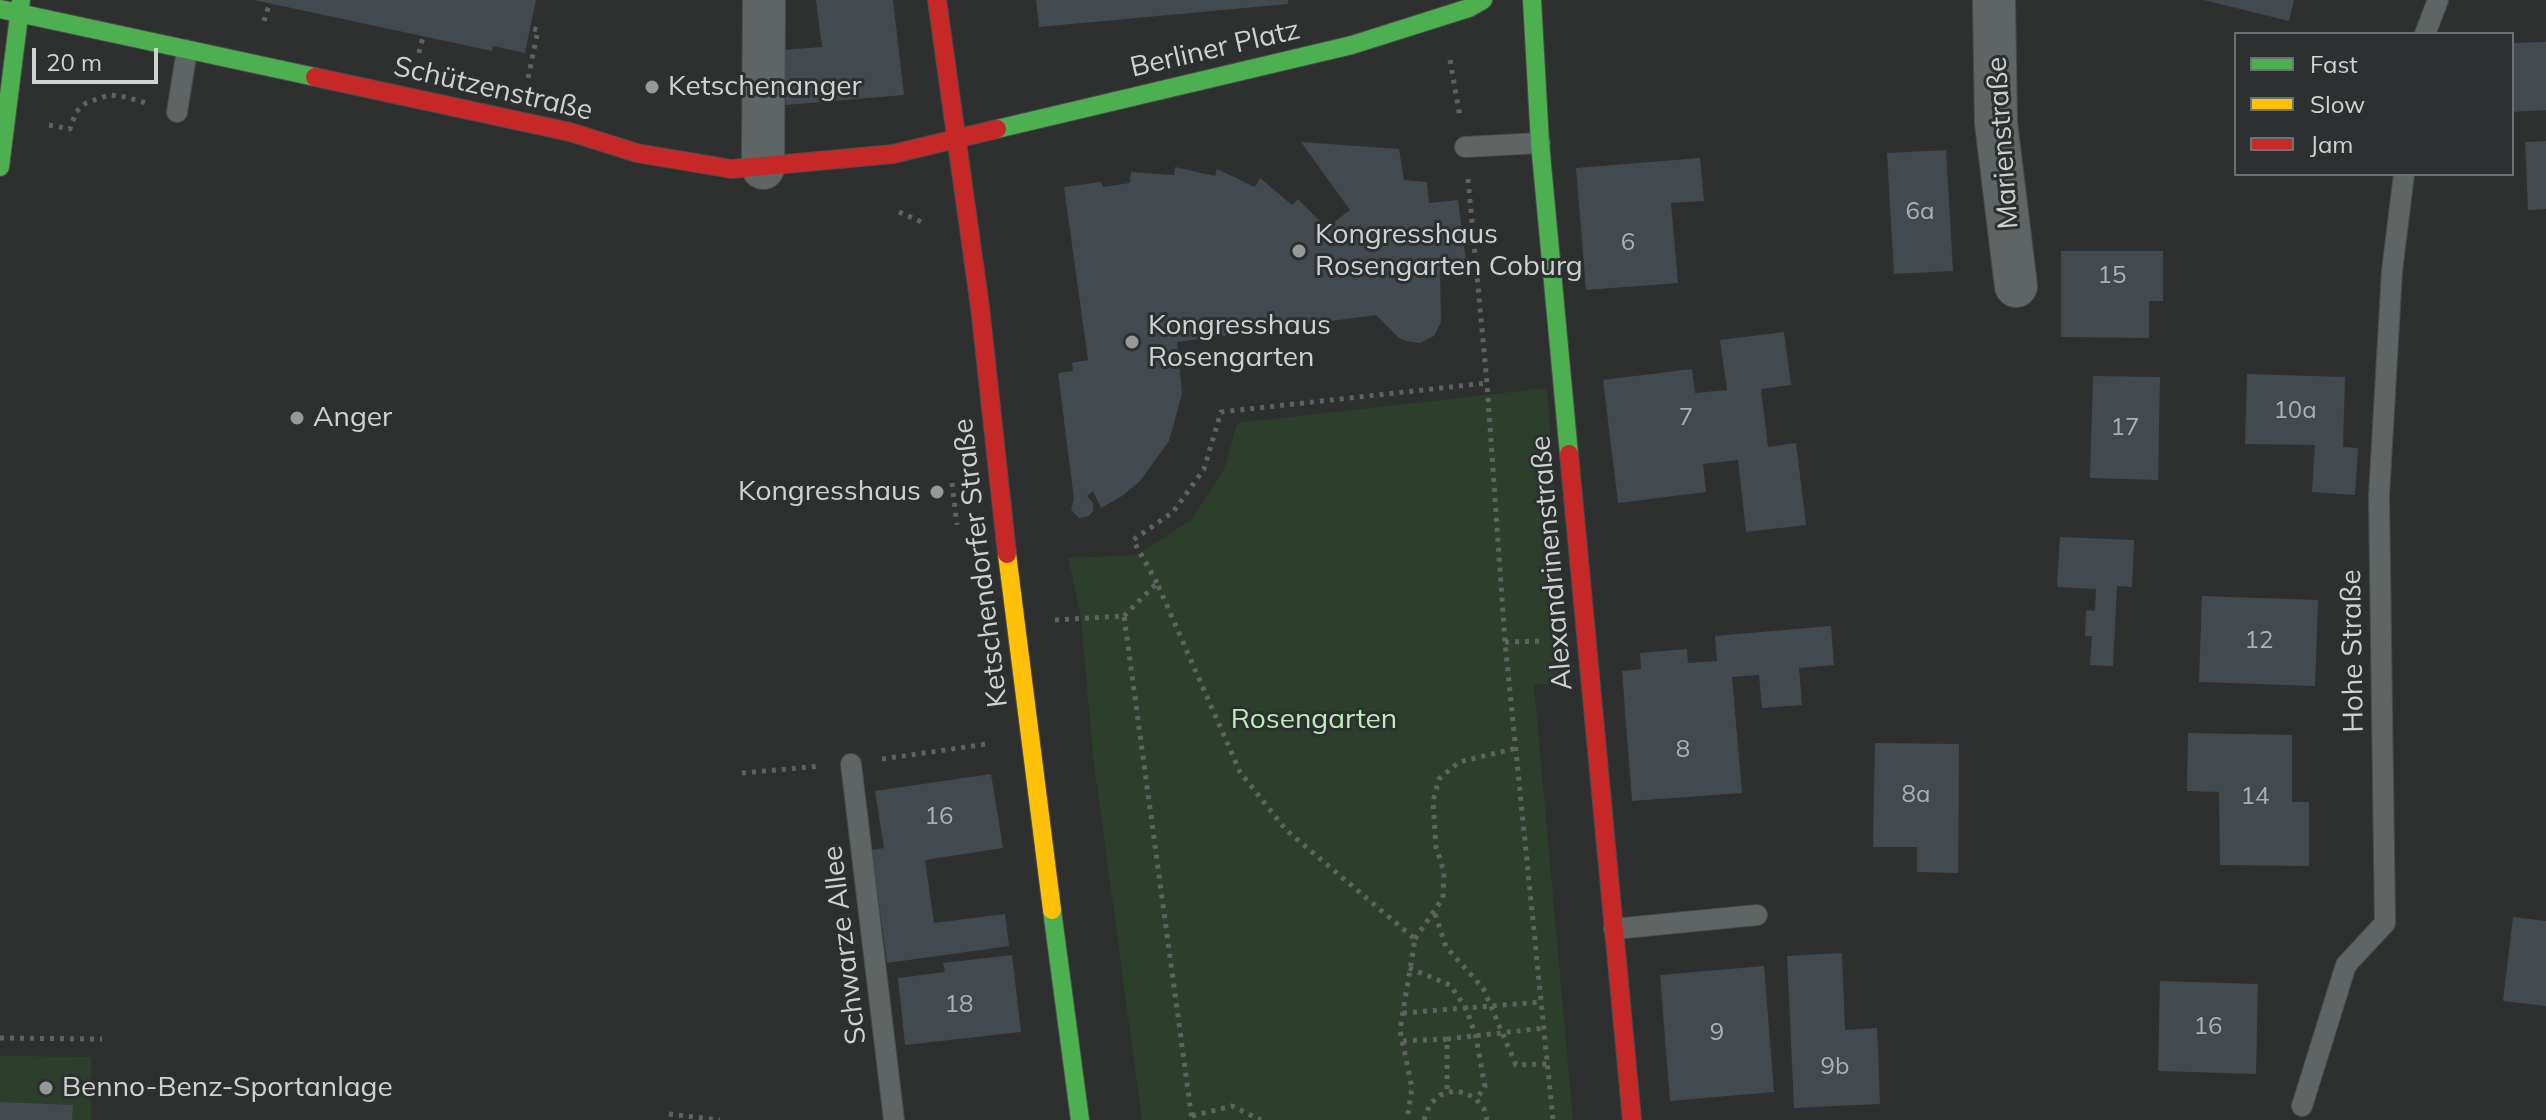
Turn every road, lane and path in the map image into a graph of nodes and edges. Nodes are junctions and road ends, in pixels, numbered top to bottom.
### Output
1 (764, 0) edge
2 (937, 0) edge
3 (1483, 0) edge
4 (1532, 0) edge
5 (1994, 0) edge
6 (2438, 0) edge
7 (269, 5) dead end
8 (20, 7) edge
9 (0, 9) edge
10 (264, 21) dead end
11 (530, 28) dead end
12 (2426, 32) edge
13 (423, 37) dead end
14 (187, 50) junction
15 (419, 53) dead end
16 (1449, 55) dead end
17 (528, 78) dead end
18 (177, 112) joint
19 (70, 129) dead end
20 (956, 139) junction
21 (1540, 143) junction
22 (1465, 147) junction
23 (0, 167) edge
24 (763, 168) junction
25 (2404, 176) edge
26 (899, 212) dead end
27 (928, 224) dead end
28 (2016, 286) dead end
29 (1487, 383) junction
30 (1157, 583) junction
31 (1124, 616) junction
32 (1015, 625) junction
33 (1517, 748) junction
34 (851, 764) dead end
35 (1435, 913) junction
36 (1757, 915) dead end
37 (1614, 929) junction
38 (1415, 939) junction
39 (1409, 968) junction
40 (1541, 1002) junction
41 (1490, 1005) junction
42 (1466, 1008) junction
43 (1403, 1013) junction
44 (1544, 1028) junction
45 (1502, 1033) junction
46 (1476, 1037) junction
47 (0, 1038) edge
48 (102, 1039) dead end
49 (1447, 1039) junction
50 (1403, 1041) junction
51 (1547, 1064) junction
52 (1447, 1093) junction
53 (1476, 1099) junction
54 (2302, 1106) dead end
55 (669, 1114) dead end
56 (1192, 1118) edge
57 (1407, 1119) edge
58 (720, 1120) edge
59 (894, 1120) edge
60 (1080, 1120) edge
61 (1261, 1120) edge
62 (1416, 1120) edge
63 (1424, 1120) edge
64 (1487, 1120) edge
65 (1553, 1120) edge
66 (1632, 1120) edge

1 - 24 street
2 - 20 street, Ketschendorfer Straße
3 - 20 street, Berliner Platz
4 - 21 street, Alexandrinenstraße
5 - 28 street, Marienstraße
6 - 12 lane
7 - 10 path
8 - 9 street, Schützenstraße
8 - 14 street, Schützenstraße
8 - 23 street
11 - 17 path
13 - 15 path
14 - 18 lane
14 - 24 street, Schützenstraße
16 - 22 path
18 - 19 path
20 - 24 street, Schützenstraße
20 - 32 street, Ketschendorfer Straße
21 - 22 lane
21 - 37 street, Alexandrinenstraße
22 - 29 path
25 - 54 lane, Hohe Straße
26 - 27 path
29 - 30 path
29 - 33 path
30 - 31 path
30 - 38 path
31 - 32 path
31 - 56 path
32 - 60 street, Ketschendorfer Straße
33 - 35 path
33 - 40 path
34 - 59 lane, Schwarze Allee
35 - 38 path
35 - 41 path
36 - 37 lane
37 - 66 street, Alexandrinenstraße
38 - 39 path
39 - 42 path
39 - 43 path
40 - 41 path
40 - 44 path
41 - 42 path
41 - 45 path
42 - 43 path
42 - 46 path
43 - 50 path
44 - 45 path
44 - 51 path
45 - 46 path
45 - 51 path
46 - 49 path
46 - 53 path
47 - 48 path
49 - 50 path
49 - 52 path
50 - 57 path
51 - 65 path
52 - 53 path
52 - 63 path
53 - 64 path
55 - 58 path
56 - 61 path
57 - 62 path

